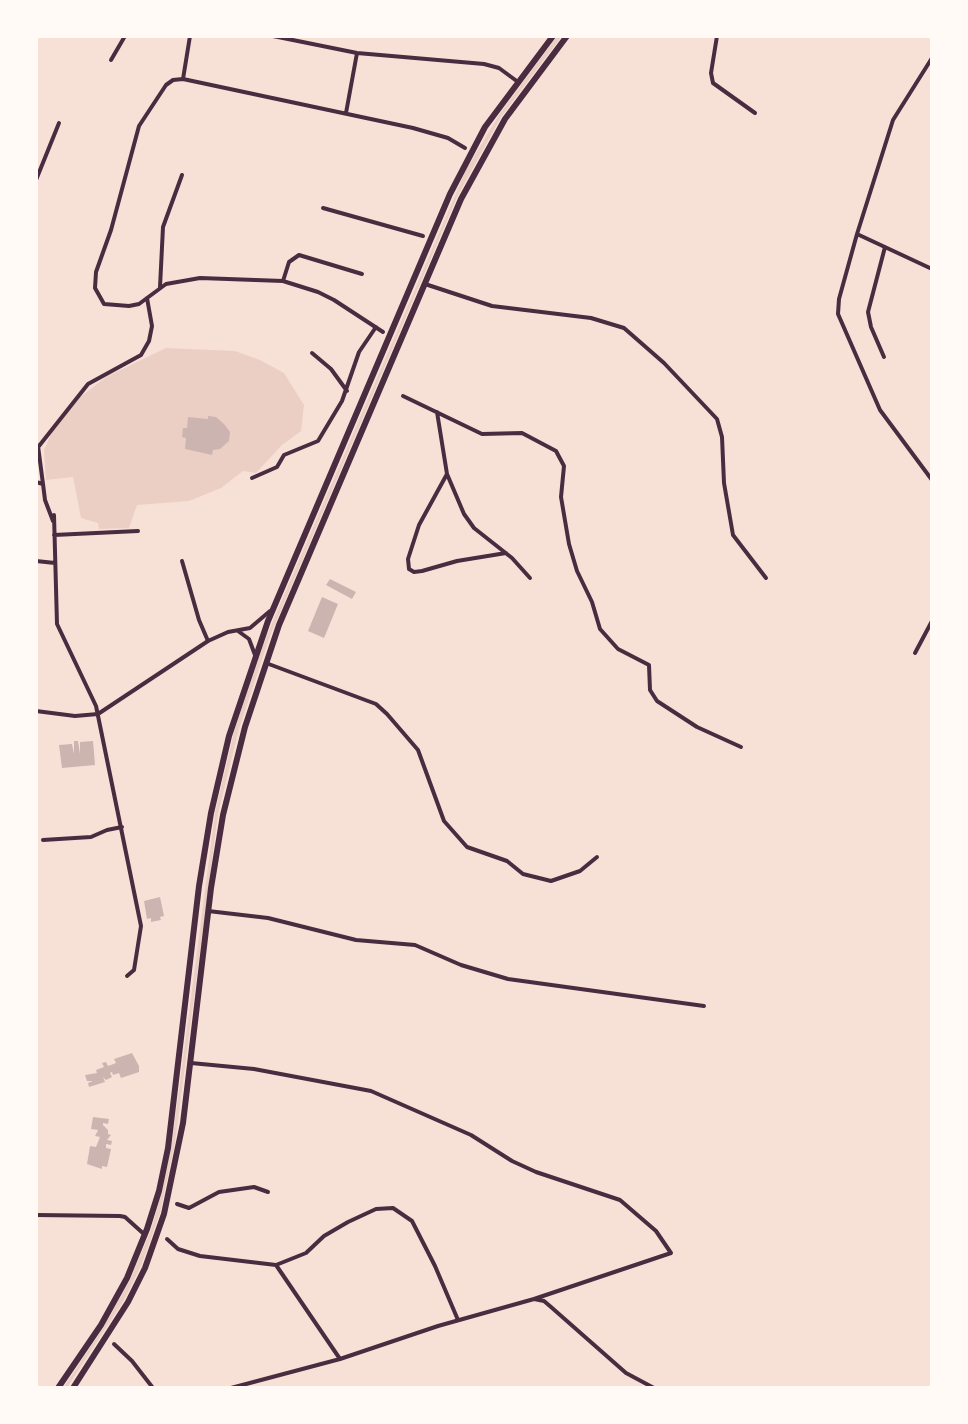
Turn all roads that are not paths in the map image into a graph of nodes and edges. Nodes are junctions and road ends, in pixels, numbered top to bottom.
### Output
1 (125, 36) edge
2 (190, 36) edge
3 (273, 36) edge
4 (321, 36) edge
5 (553, 36) edge
6 (567, 36) edge
7 (717, 36) edge
8 (320, 44) junction
9 (357, 53) junction
10 (932, 58) edge
11 (111, 60) dead end
12 (183, 79) junction
13 (518, 82) junction
14 (346, 113) junction
15 (755, 113) dead end
16 (59, 123) dead end
17 (465, 148) dead end
18 (182, 175) dead end
19 (36, 180) edge
20 (323, 208) dead end
21 (857, 234) junction
22 (423, 236) dead end
23 (885, 247) junction
24 (932, 269) edge
25 (362, 274) dead end
26 (283, 281) junction
27 (425, 284) junction
28 (160, 287) junction
29 (147, 298) junction
30 (376, 327) junction
31 (383, 332) dead end
32 (312, 353) dead end
33 (884, 357) dead end
34 (347, 391) junction
35 (403, 396) dead end
36 (437, 412) junction
37 (37, 445) edge
38 (447, 474) junction
39 (252, 478) dead end
40 (932, 480) edge
41 (36, 482) edge
42 (43, 484) junction
43 (138, 531) dead end
44 (54, 535) junction
45 (506, 553) junction
46 (36, 561) edge
47 (182, 561) dead end
48 (55, 563) junction
49 (530, 578) dead end
50 (766, 578) dead end
51 (276, 604) junction
52 (932, 621) edge
53 (236, 630) junction
54 (208, 641) junction
55 (915, 653) dead end
56 (256, 656) junction
57 (266, 663) junction
58 (36, 711) edge
59 (98, 714) junction
60 (741, 747) dead end
61 (122, 827) junction
62 (43, 840) dead end
63 (597, 857) dead end
64 (208, 911) junction
65 (127, 976) dead end
66 (704, 1006) dead end
67 (191, 1063) junction
68 (268, 1192) dead end
69 (177, 1204) dead end
70 (36, 1215) edge
71 (145, 1235) junction
72 (167, 1239) dead end
73 (276, 1265) junction
74 (534, 1299) junction
75 (458, 1320) junction
76 (114, 1344) dead end
77 (340, 1359) junction
78 (58, 1388) edge
79 (73, 1388) edge
80 (153, 1388) edge
81 (231, 1388) edge
82 (654, 1388) edge

1 - 11 street
2 - 12 street
3 - 8 street
4 - 8 street
5 - 13 highway
6 - 27 highway
7 - 15 street
8 - 9 street
9 - 13 street
9 - 14 street
10 - 21 street
12 - 14 street
12 - 29 street
13 - 51 highway
14 - 17 street
16 - 19 street
18 - 28 street
20 - 22 street
21 - 23 street
21 - 40 street
23 - 24 street
23 - 33 street
25 - 26 street
26 - 28 street
26 - 30 street
27 - 50 street
27 - 57 highway
28 - 29 street
29 - 37 street
30 - 31 street
30 - 34 street
32 - 34 street
34 - 39 street
35 - 36 street
36 - 38 street
36 - 60 street
37 - 42 street
38 - 45 street
38 - 45 street
41 - 42 street
42 - 44 street
43 - 44 street
44 - 48 street
45 - 49 street
46 - 48 street
47 - 54 street
48 - 59 street
51 - 53 street
51 - 56 highway
52 - 55 street
53 - 54 street
53 - 56 street
54 - 59 street
56 - 71 highway
57 - 63 street
57 - 64 highway
58 - 59 street
59 - 61 street
61 - 62 street
61 - 65 street
64 - 66 street
64 - 67 highway
67 - 74 street
67 - 79 highway
68 - 69 street
70 - 71 street
71 - 78 highway
72 - 73 street
73 - 75 street
73 - 77 street
74 - 75 street
74 - 82 street
75 - 77 street
76 - 80 street
77 - 81 street

